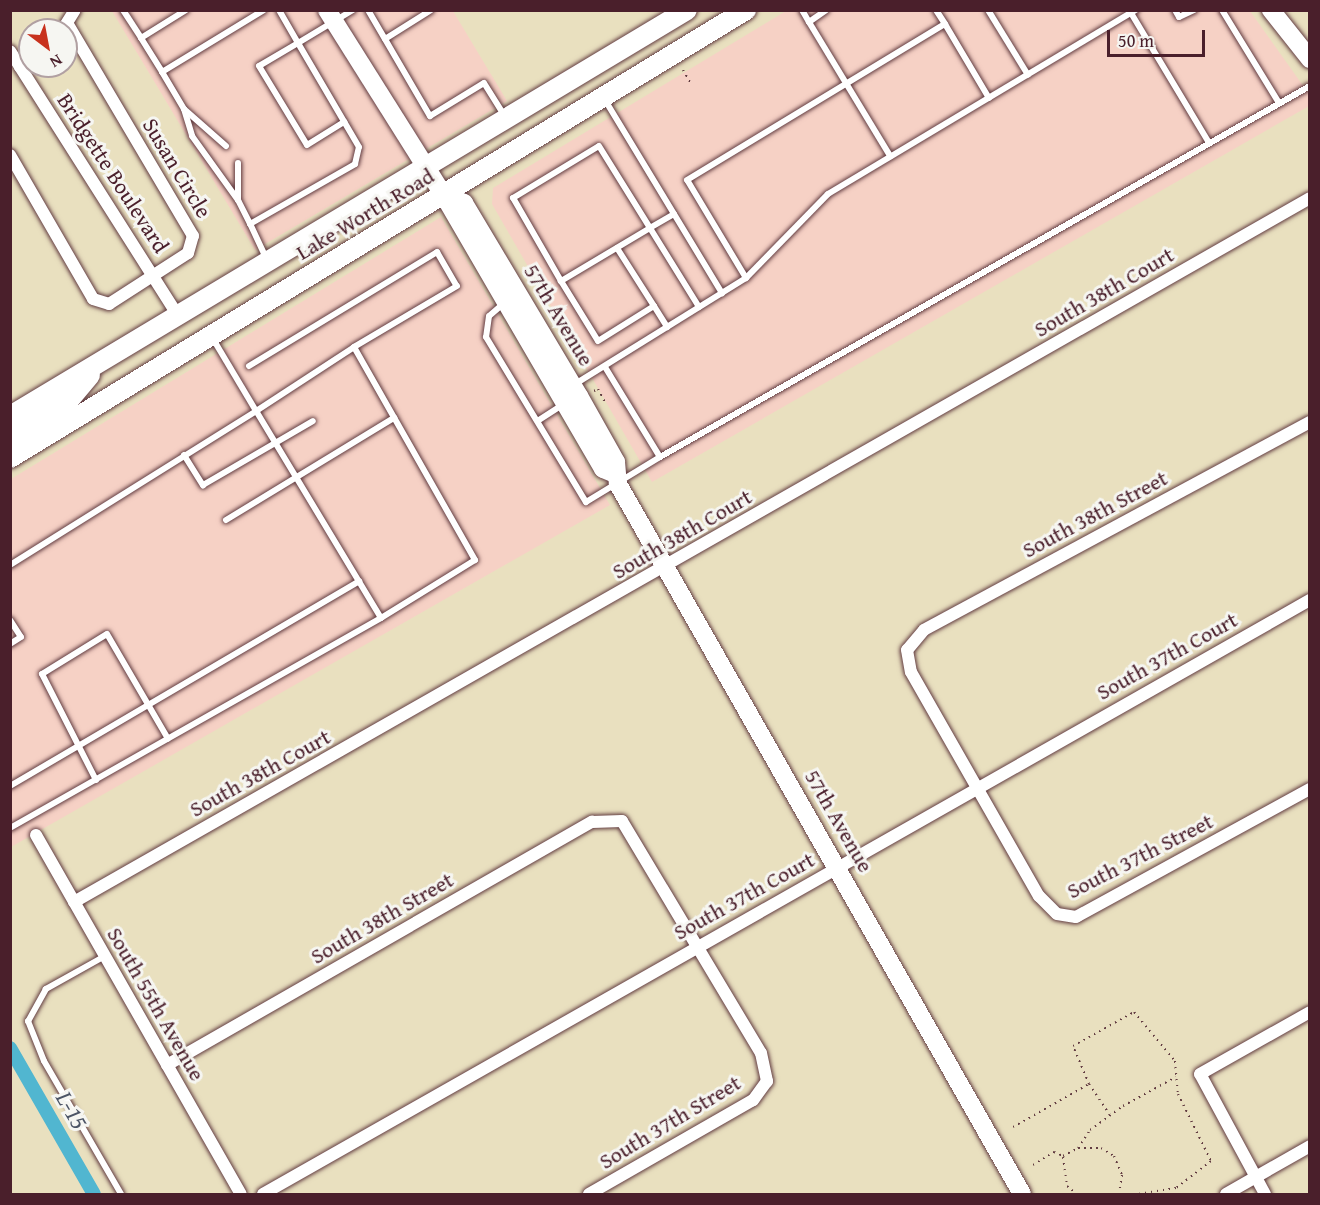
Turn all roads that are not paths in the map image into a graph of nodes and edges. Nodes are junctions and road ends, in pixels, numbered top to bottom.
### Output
1 (123, 10) edge
2 (186, 10) edge
3 (264, 10) edge
4 (279, 10) edge
5 (353, 10) edge
6 (368, 10) edge
7 (431, 10) edge
8 (687, 10) edge
9 (725, 10) edge
10 (746, 10) edge
11 (802, 10) edge
12 (826, 10) edge
13 (936, 10) edge
14 (988, 10) edge
15 (1120, 10) edge
16 (1175, 10) edge
17 (1194, 10) edge
18 (1222, 10) edge
19 (1271, 10) edge
20 (1134, 12) edge
21 (330, 16) edge
22 (1125, 17) junction
23 (809, 22) junction
24 (945, 24) junction
25 (141, 38) junction
26 (385, 39) junction
27 (298, 43) junction
28 (78, 48) edge
29 (1310, 58) edge
30 (657, 65) junction
31 (162, 72) junction
32 (1028, 75) junction
33 (34, 78) edge
34 (846, 83) junction
35 (1310, 86) edge
36 (603, 97) junction
37 (989, 98) junction
38 (1279, 103) junction
39 (184, 109) junction
40 (507, 120) junction
41 (344, 122) junction
42 (1209, 143) junction
43 (226, 146) dead end
44 (10, 155) edge
45 (890, 156) junction
46 (238, 163) dead end
47 (425, 168) junction
48 (443, 194) junction
49 (1310, 198) edge
50 (238, 200) junction
51 (674, 214) junction
52 (250, 224) junction
53 (650, 228) junction
54 (616, 248) junction
55 (269, 263) junction
56 (154, 277) junction
57 (746, 278) junction
58 (561, 281) junction
59 (722, 293) junction
60 (504, 304) junction
61 (654, 306) junction
62 (699, 307) junction
63 (179, 317) junction
64 (668, 327) junction
65 (211, 336) junction
66 (354, 347) junction
67 (100, 364) junction
68 (249, 366) dead end
69 (604, 367) junction
70 (573, 386) junction
71 (566, 403) junction
72 (256, 411) junction
73 (10, 416) edge
74 (394, 418) junction
75 (539, 420) junction
76 (313, 421) dead end
77 (1310, 422) edge
78 (10, 436) edge
79 (275, 442) junction
80 (184, 455) junction
81 (660, 457) junction
82 (10, 458) edge
83 (296, 477) junction
84 (615, 478) junction
85 (226, 520) dead end
86 (10, 565) edge
87 (666, 568) junction
88 (359, 581) junction
89 (1310, 600) edge
90 (381, 618) junction
91 (10, 620) edge
92 (10, 644) edge
93 (907, 651) joint
94 (148, 705) junction
95 (168, 739) junction
96 (80, 746) junction
97 (96, 780) junction
98 (10, 786) edge
99 (978, 787) junction
100 (1310, 789) edge
101 (10, 828) edge
102 (36, 835) dead end
103 (838, 867) junction
104 (74, 902) junction
105 (700, 944) junction
106 (105, 956) junction
107 (1310, 1012) edge
108 (167, 1065) junction
109 (1310, 1146) edge
110 (1256, 1177) junction
111 (121, 1194) edge
112 (241, 1194) edge
113 (263, 1194) edge
114 (589, 1194) edge
115 (1022, 1194) edge
116 (1226, 1194) edge
117 (1265, 1194) edge

1 - 25 lane
2 - 25 lane
3 - 31 lane
4 - 27 lane
5 - 21 lane
6 - 26 lane
7 - 26 lane
8 - 40 main road, Lake Worth Road
9 - 30 main road
10 - 30 main road, Lake Worth Road
11 - 23 lane
12 - 23 lane
13 - 24 lane
14 - 32 lane
15 - 22 lane
16 - 17 lane
18 - 38 lane
19 - 29 street
20 - 22 lane
20 - 42 lane
21 - 27 lane
21 - 47 street, 57th Avenue
22 - 32 lane
23 - 34 lane
24 - 34 lane
24 - 37 lane
25 - 31 lane
26 - 40 lane
27 - 41 lane
27 - 41 lane
28 - 56 street, Susan Circle
30 - 36 main road, Lake Worth Road
31 - 39 lane
32 - 37 lane
33 - 56 street, Bridgette Boulevard
34 - 45 lane
34 - 57 lane
35 - 38 lane
36 - 48 main road, Lake Worth Road
36 - 51 lane
37 - 45 lane
38 - 42 lane
39 - 43 lane
39 - 50 lane
40 - 47 main road, Lake Worth Road
41 - 52 lane
42 - 81 lane
44 - 56 street, Susan Circle
45 - 57 lane
46 - 50 lane
47 - 48 street, 57th Avenue
47 - 55 main road, Lake Worth Road
48 - 60 street, 57th Avenue
48 - 65 main road, Lake Worth Road
48 - 70 street, 57th Avenue
49 - 87 street, South 38th Court
50 - 52 lane
51 - 53 lane
51 - 59 lane
52 - 55 lane
53 - 54 lane
53 - 58 lane
53 - 62 lane
54 - 58 lane
54 - 61 lane
55 - 63 main road, Lake Worth Road
56 - 63 street, Bridgette Boulevard
57 - 59 lane
58 - 61 lane
59 - 62 lane
60 - 71 street, 57th Avenue
60 - 75 lane
61 - 64 lane
62 - 64 lane
63 - 67 main road, Lake Worth Road
64 - 69 lane
65 - 72 lane
65 - 82 main road, Lake Worth Road
66 - 68 lane
66 - 72 lane
66 - 74 lane
67 - 73 main road, Lake Worth Road
67 - 78 main road
69 - 70 lane
69 - 81 lane
70 - 84 street, 57th Avenue
71 - 75 lane
71 - 84 street, 57th Avenue
72 - 79 lane
72 - 80 lane
74 - 83 lane
74 - 90 lane
75 - 84 lane
76 - 79 lane
77 - 93 street, South 38th Street
79 - 80 lane
79 - 83 lane
80 - 86 lane
81 - 84 lane
83 - 85 lane
83 - 88 lane
84 - 87 street, 57th Avenue
87 - 103 street, 57th Avenue
87 - 104 street, South 38th Court
88 - 90 lane
88 - 94 lane
89 - 99 street, South 37th Court
90 - 95 lane
91 - 92 lane
93 - 99 street, South 37th Street
94 - 95 lane
94 - 96 lane
94 - 96 lane
95 - 97 lane
96 - 97 lane
96 - 98 lane
97 - 101 lane
99 - 100 street, South 37th Street
99 - 103 street, South 37th Court
102 - 104 street, South 55th Avenue
103 - 105 street, South 37th Court
103 - 115 street, 57th Avenue
104 - 106 street, South 55th Avenue
105 - 108 street, South 38th Street
105 - 113 street, South 37th Court
105 - 114 street, South 37th Street
106 - 108 street, South 55th Avenue
106 - 111 lane
107 - 110 street
108 - 112 street, South 55th Avenue
109 - 110 street
110 - 116 street
110 - 117 street

